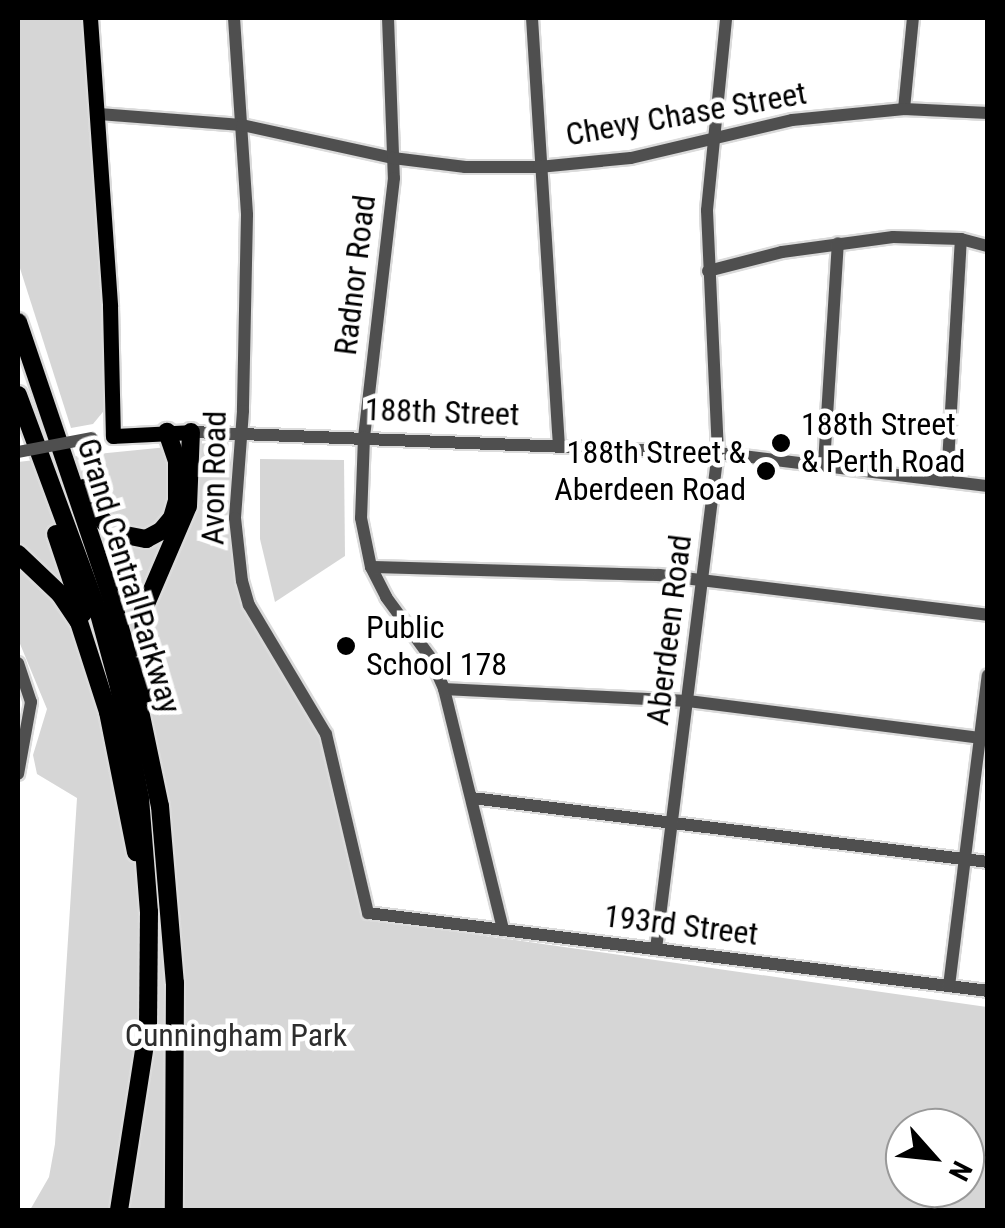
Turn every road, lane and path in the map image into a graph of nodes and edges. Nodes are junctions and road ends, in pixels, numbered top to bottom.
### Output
1 (90, 18) edge
2 (234, 18) edge
3 (388, 18) edge
4 (532, 18) edge
5 (726, 18) edge
6 (913, 18) edge
7 (904, 109) junction
8 (988, 113) edge
9 (99, 114) junction
10 (242, 125) junction
11 (714, 139) junction
12 (393, 158) junction
13 (539, 167) junction
14 (961, 240) junction
15 (838, 244) junction
16 (988, 246) edge
17 (708, 271) junction
18 (18, 322) edge
19 (18, 394) edge
20 (18, 425) edge
21 (52, 425) junction
22 (167, 432) junction
23 (192, 432) junction
24 (240, 433) junction
25 (114, 436) junction
26 (364, 436) junction
27 (559, 444) junction
28 (18, 452) edge
29 (718, 453) junction
30 (824, 464) junction
31 (947, 480) junction
32 (988, 486) edge
33 (18, 554) edge
34 (371, 567) junction
35 (702, 580) junction
36 (988, 616) edge
37 (94, 660) junction
38 (18, 662) edge
39 (988, 675) edge
40 (444, 689) junction
41 (688, 701) junction
42 (146, 731) junction
43 (984, 738) edge
44 (18, 774) edge
45 (472, 798) junction
46 (672, 823) junction
47 (964, 859) junction
48 (988, 862) edge
49 (150, 912) junction
50 (368, 913) joint
51 (503, 930) junction
52 (656, 949) junction
53 (949, 986) junction
54 (988, 991) edge
55 (176, 1097) junction
56 (134, 1136) junction
57 (119, 1210) edge
58 (129, 1210) edge
59 (163, 1210) edge
60 (174, 1210) edge

1 - 9 main road, Grand Central Parkway
2 - 10 street, Avon Road
3 - 12 street, Radnor Road
4 - 13 street
5 - 11 street, Aberdeen Road
6 - 7 street
7 - 8 street, Chevy Chase Street
7 - 11 street, Chevy Chase Street
9 - 10 street, Chevy Chase Street
9 - 25 main road, Grand Central Parkway
10 - 12 street, Chevy Chase Street
10 - 24 street, Avon Road
11 - 13 street, Chevy Chase Street
11 - 17 street, Aberdeen Road
12 - 13 street, Chevy Chase Street
12 - 26 street, Radnor Road
13 - 27 street
14 - 15 street
14 - 16 street
14 - 31 street
15 - 17 street
15 - 30 street
17 - 29 street, Aberdeen Road
18 - 21 highway, Grand Central Parkway
19 - 49 highway, Grand Central Parkway
20 - 37 highway
21 - 22 highway
21 - 42 highway, Grand Central Parkway
22 - 23 main road, Grand Central Parkway
22 - 25 main road, Grand Central Parkway
23 - 24 street, 188th Street
23 - 42 highway
24 - 26 street, 188th Street
24 - 50 street, Avon Road
25 - 28 street, bridge
26 - 27 street, 188th Street
26 - 34 street, Radnor Road
27 - 29 street, 188th Street
29 - 30 street, 188th Street
29 - 35 street, Aberdeen Road
30 - 31 street, 188th Street
31 - 32 street, 188th Street
33 - 37 highway
34 - 35 street
34 - 40 street, Radnor Road
35 - 36 street
35 - 41 street, Aberdeen Road
37 - 49 highway
38 - 44 street
39 - 43 street
40 - 41 street
40 - 45 street, Radnor Road
41 - 43 street
41 - 46 street, Aberdeen Road
42 - 55 highway, Grand Central Parkway
43 - 47 street
45 - 46 street
45 - 51 street, Radnor Road
46 - 47 street
46 - 52 street, Aberdeen Road
47 - 48 street
47 - 53 street
49 - 56 highway, Grand Central Parkway
50 - 51 street, 193rd Street
51 - 52 street, 193rd Street
52 - 53 street, 193rd Street
53 - 54 street, 193rd Street
55 - 59 highway
55 - 60 highway, Grand Central Parkway
56 - 57 highway, Grand Central Parkway
56 - 58 highway

